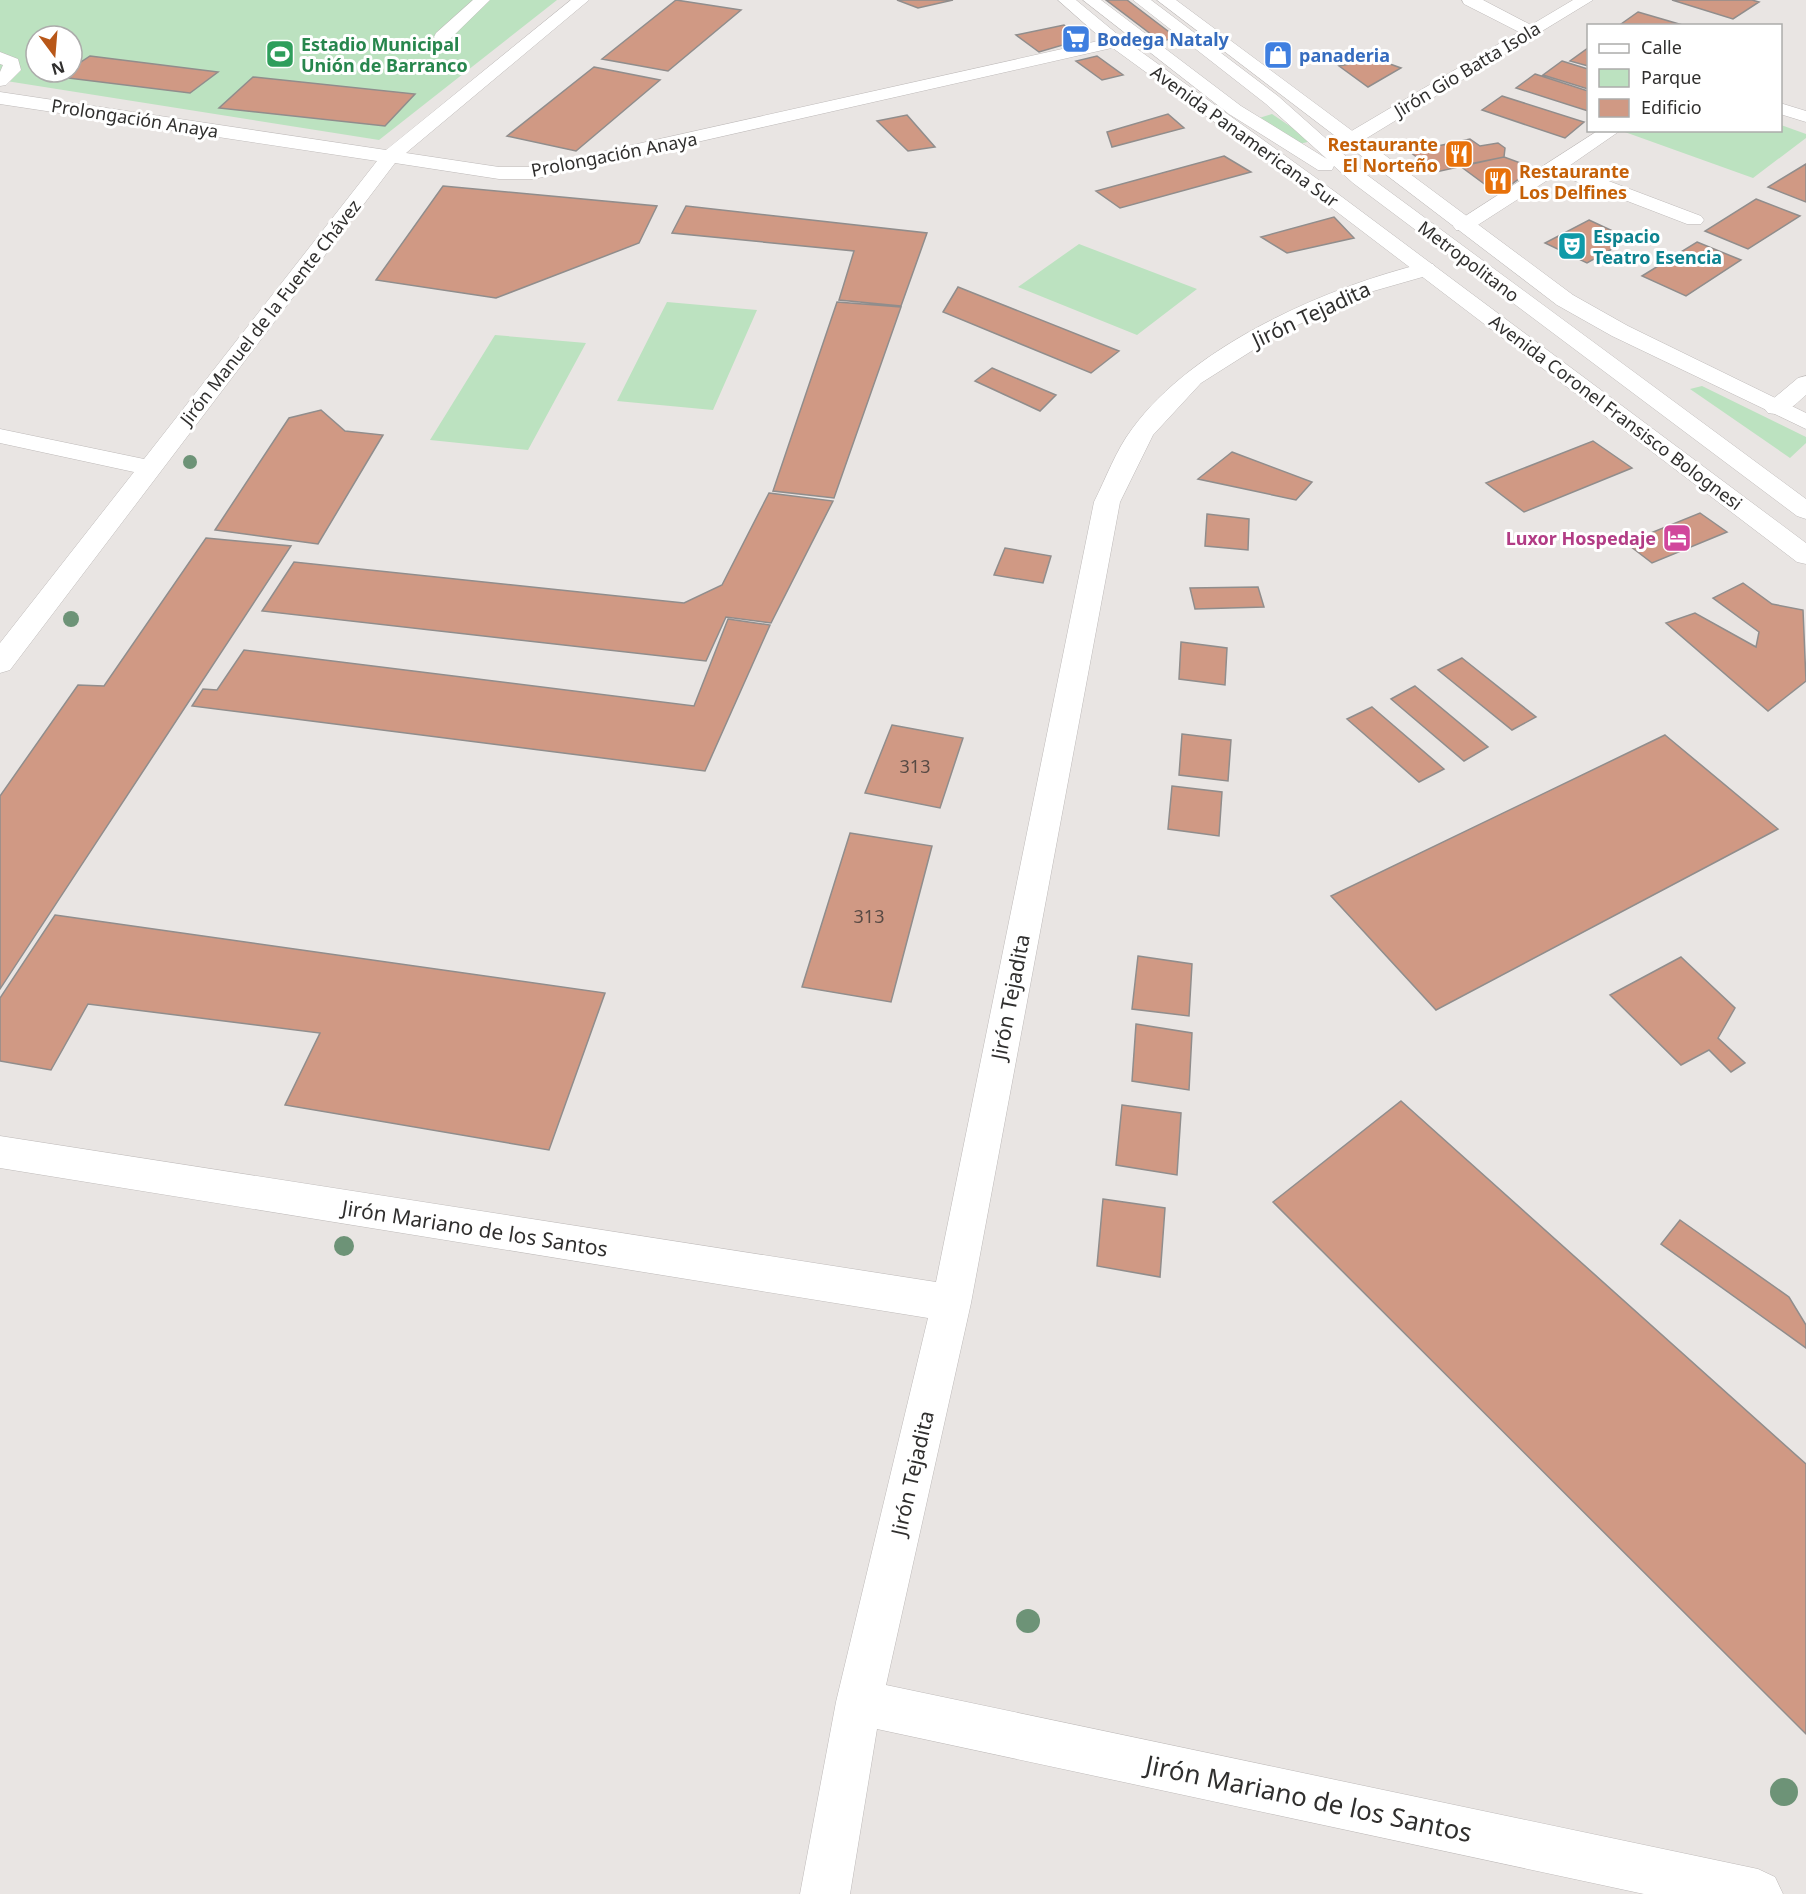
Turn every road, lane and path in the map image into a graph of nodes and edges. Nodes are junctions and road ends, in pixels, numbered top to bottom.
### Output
1 (482, 0) edge
2 (581, 0) edge
3 (1066, 0) edge
4 (1091, 0) edge
5 (1140, 0) edge
6 (1164, 0) edge
7 (1470, 0) edge
8 (1585, 0) edge
9 (1530, 32) junction
10 (442, 38) dead end
11 (1116, 42) junction
12 (0, 57) edge
13 (0, 81) edge
14 (0, 98) edge
15 (1782, 109) edge
16 (1806, 117) edge
17 (1609, 132) edge
18 (1350, 140) junction
19 (390, 156) junction
20 (1556, 167) junction
21 (1360, 179) junction
22 (1694, 220) dead end
23 (1463, 226) junction
24 (1425, 269) junction
25 (1806, 383) edge
26 (1776, 408) junction
27 (1806, 422) edge
28 (0, 436) edge
29 (151, 468) junction
30 (1806, 511) edge
31 (1806, 556) edge
32 (0, 663) edge
33 (0, 1152) edge
34 (951, 1303) junction
35 (859, 1701) junction
36 (825, 1894) edge
37 (1758, 1894) edge

1 - 10 lane
2 - 19 street, Jirón Manuel de la Fuente Chávez
3 - 11 street, Avenida Panamericana Sur
4 - 21 lane
5 - 21 lane, Metropolitano
6 - 18 street
7 - 9 street
8 - 9 street, Jirón Gio Batta Isola
9 - 18 street, Jirón Gio Batta Isola
11 - 19 street, Prolongación Anaya
11 - 24 street, Avenida Panamericana Sur
12 - 13 lane
14 - 19 street, Prolongación Anaya
15 - 16 lane
17 - 20 lane
18 - 23 street
19 - 29 street, Jirón Manuel de la Fuente Chávez
20 - 22 lane
20 - 23 lane
21 - 30 lane, Metropolitano
23 - 26 street
24 - 31 street, Avenida Coronel Fransisco Bolognesi
24 - 34 street, Jirón Tejadita
25 - 26 street
26 - 27 street
28 - 29 street
29 - 32 street, Jirón Manuel de la Fuente Chávez
33 - 34 street, Jirón Mariano de los Santos
34 - 35 street, Jirón Tejadita
35 - 36 street, Jirón Tejadita
35 - 37 street, Jirón Mariano de los Santos

